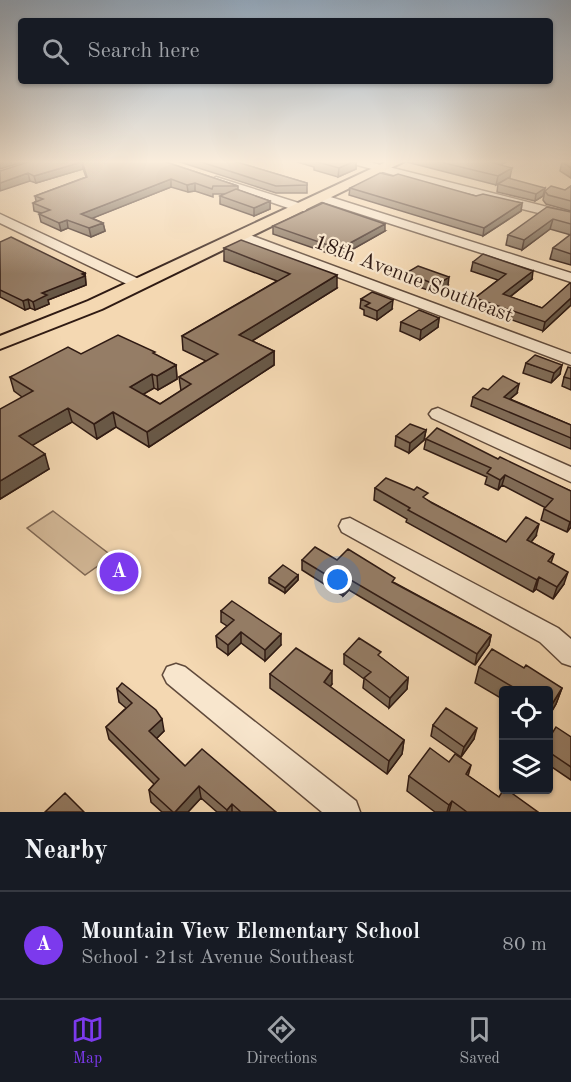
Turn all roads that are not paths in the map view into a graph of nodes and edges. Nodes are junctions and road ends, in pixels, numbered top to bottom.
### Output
1 (273, 199) edge
2 (319, 199) edge
3 (324, 199) edge
4 (500, 199) edge
5 (301, 208) junction
6 (571, 217) edge
7 (0, 218) edge
8 (242, 237) junction
9 (571, 278) edge
10 (138, 284) junction
11 (95, 305) junction
12 (0, 343) edge
13 (0, 356) edge
14 (571, 360) edge
15 (438, 414) dead end
16 (571, 475) edge
17 (350, 525) dead end
18 (571, 655) edge
19 (176, 675) dead end
20 (345, 812) edge

1 - 5 street
2 - 5 main road
3 - 9 street
4 - 6 street
5 - 8 main road
7 - 10 street
8 - 10 main road
8 - 14 street, 18th Avenue Southeast
10 - 11 main road
11 - 12 main road
11 - 13 main road
15 - 16 street
17 - 18 street
19 - 20 street

